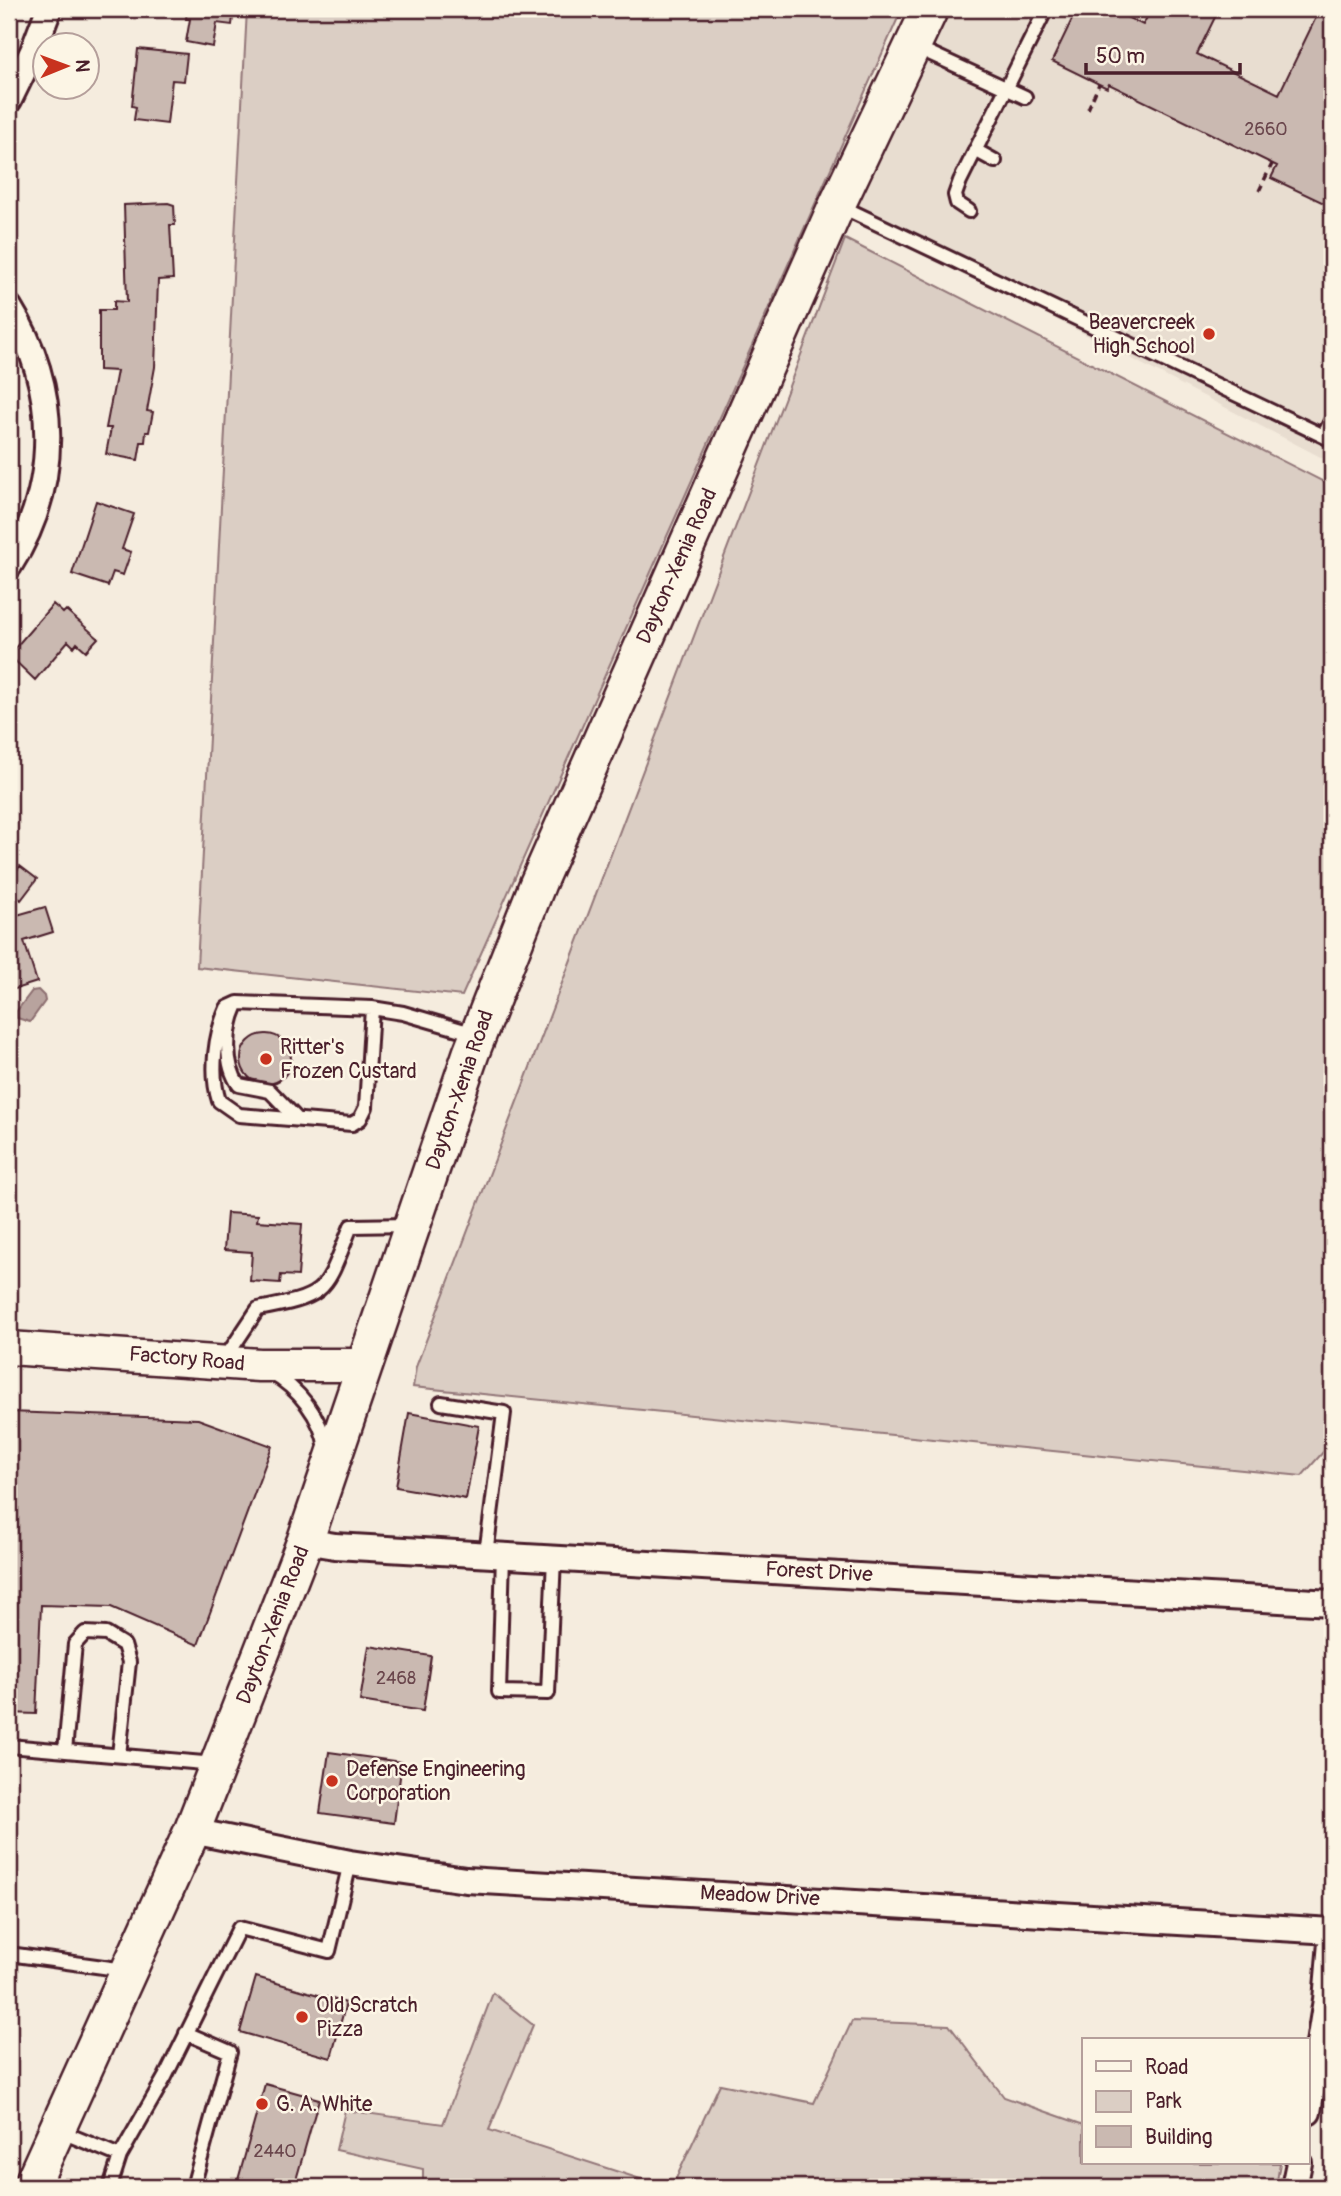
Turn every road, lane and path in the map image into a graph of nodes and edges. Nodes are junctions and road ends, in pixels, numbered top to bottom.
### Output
1 (50, 9) edge
2 (930, 9) edge
3 (1046, 9) edge
4 (912, 45) junction
5 (1099, 85) dead end
6 (1005, 88) junction
7 (1025, 97) dead end
8 (9, 100) edge
9 (1087, 109) dead end
10 (975, 150) junction
11 (995, 161) dead end
12 (1272, 163) dead end
13 (1259, 191) dead end
14 (837, 205) junction
15 (969, 211) dead end
16 (9, 307) edge
17 (1332, 419) edge
18 (1328, 438) edge
19 (9, 566) edge
20 (238, 1003) junction
21 (372, 1008) junction
22 (478, 1035) junction
23 (297, 1119) junction
24 (414, 1225) junction
25 (9, 1348) edge
26 (223, 1362) junction
27 (259, 1365) junction
28 (366, 1365) junction
29 (441, 1403) dead end
30 (326, 1486) junction
31 (305, 1541) junction
32 (494, 1554) junction
33 (554, 1558) junction
34 (1332, 1603) edge
35 (9, 1746) edge
36 (65, 1751) junction
37 (119, 1755) junction
38 (218, 1764) junction
39 (192, 1832) junction
40 (350, 1863) junction
41 (1332, 1931) edge
42 (9, 1954) edge
43 (129, 1970) junction
44 (186, 2033) junction
45 (1310, 2100) edge
46 (57, 2130) junction
47 (120, 2155) junction
48 (1298, 2164) edge
49 (31, 2187) edge
50 (110, 2187) edge
51 (193, 2187) edge
52 (1294, 2187) edge

1 - 8 street
2 - 4 main road, Dayton-Xenia Road
3 - 6 lane
4 - 6 lane
4 - 14 main road, Dayton-Xenia Road
5 - 9 path
6 - 7 lane
6 - 10 lane
10 - 11 lane
10 - 15 lane
12 - 13 path
14 - 18 lane
14 - 22 main road, Dayton-Xenia Road
16 - 19 street
17 - 18 lane
20 - 21 lane
20 - 23 lane
20 - 23 lane
21 - 22 lane
21 - 23 lane
22 - 24 main road, Dayton-Xenia Road
24 - 26 lane
24 - 28 main road, Dayton-Xenia Road
25 - 26 street, Factory Road
26 - 27 street, Factory Road
27 - 28 street, Factory Road
27 - 30 lane
28 - 30 main road, Dayton-Xenia Road
29 - 32 lane
30 - 31 main road, Dayton-Xenia Road
31 - 32 street, Forest Drive
31 - 38 main road, Dayton-Xenia Road
32 - 33 street, Forest Drive
32 - 33 lane
33 - 34 street, Forest Drive
35 - 36 lane
36 - 37 lane
36 - 37 lane
37 - 38 lane
38 - 39 main road, Dayton-Xenia Road
39 - 40 street, Meadow Drive
39 - 43 main road, Dayton-Xenia Road
40 - 41 street, Meadow Drive
40 - 44 lane
41 - 45 street
42 - 43 lane
43 - 46 main road, Dayton-Xenia Road
44 - 47 lane
44 - 51 lane
46 - 47 lane
46 - 49 main road, Dayton-Xenia Road
47 - 50 lane
48 - 52 street

